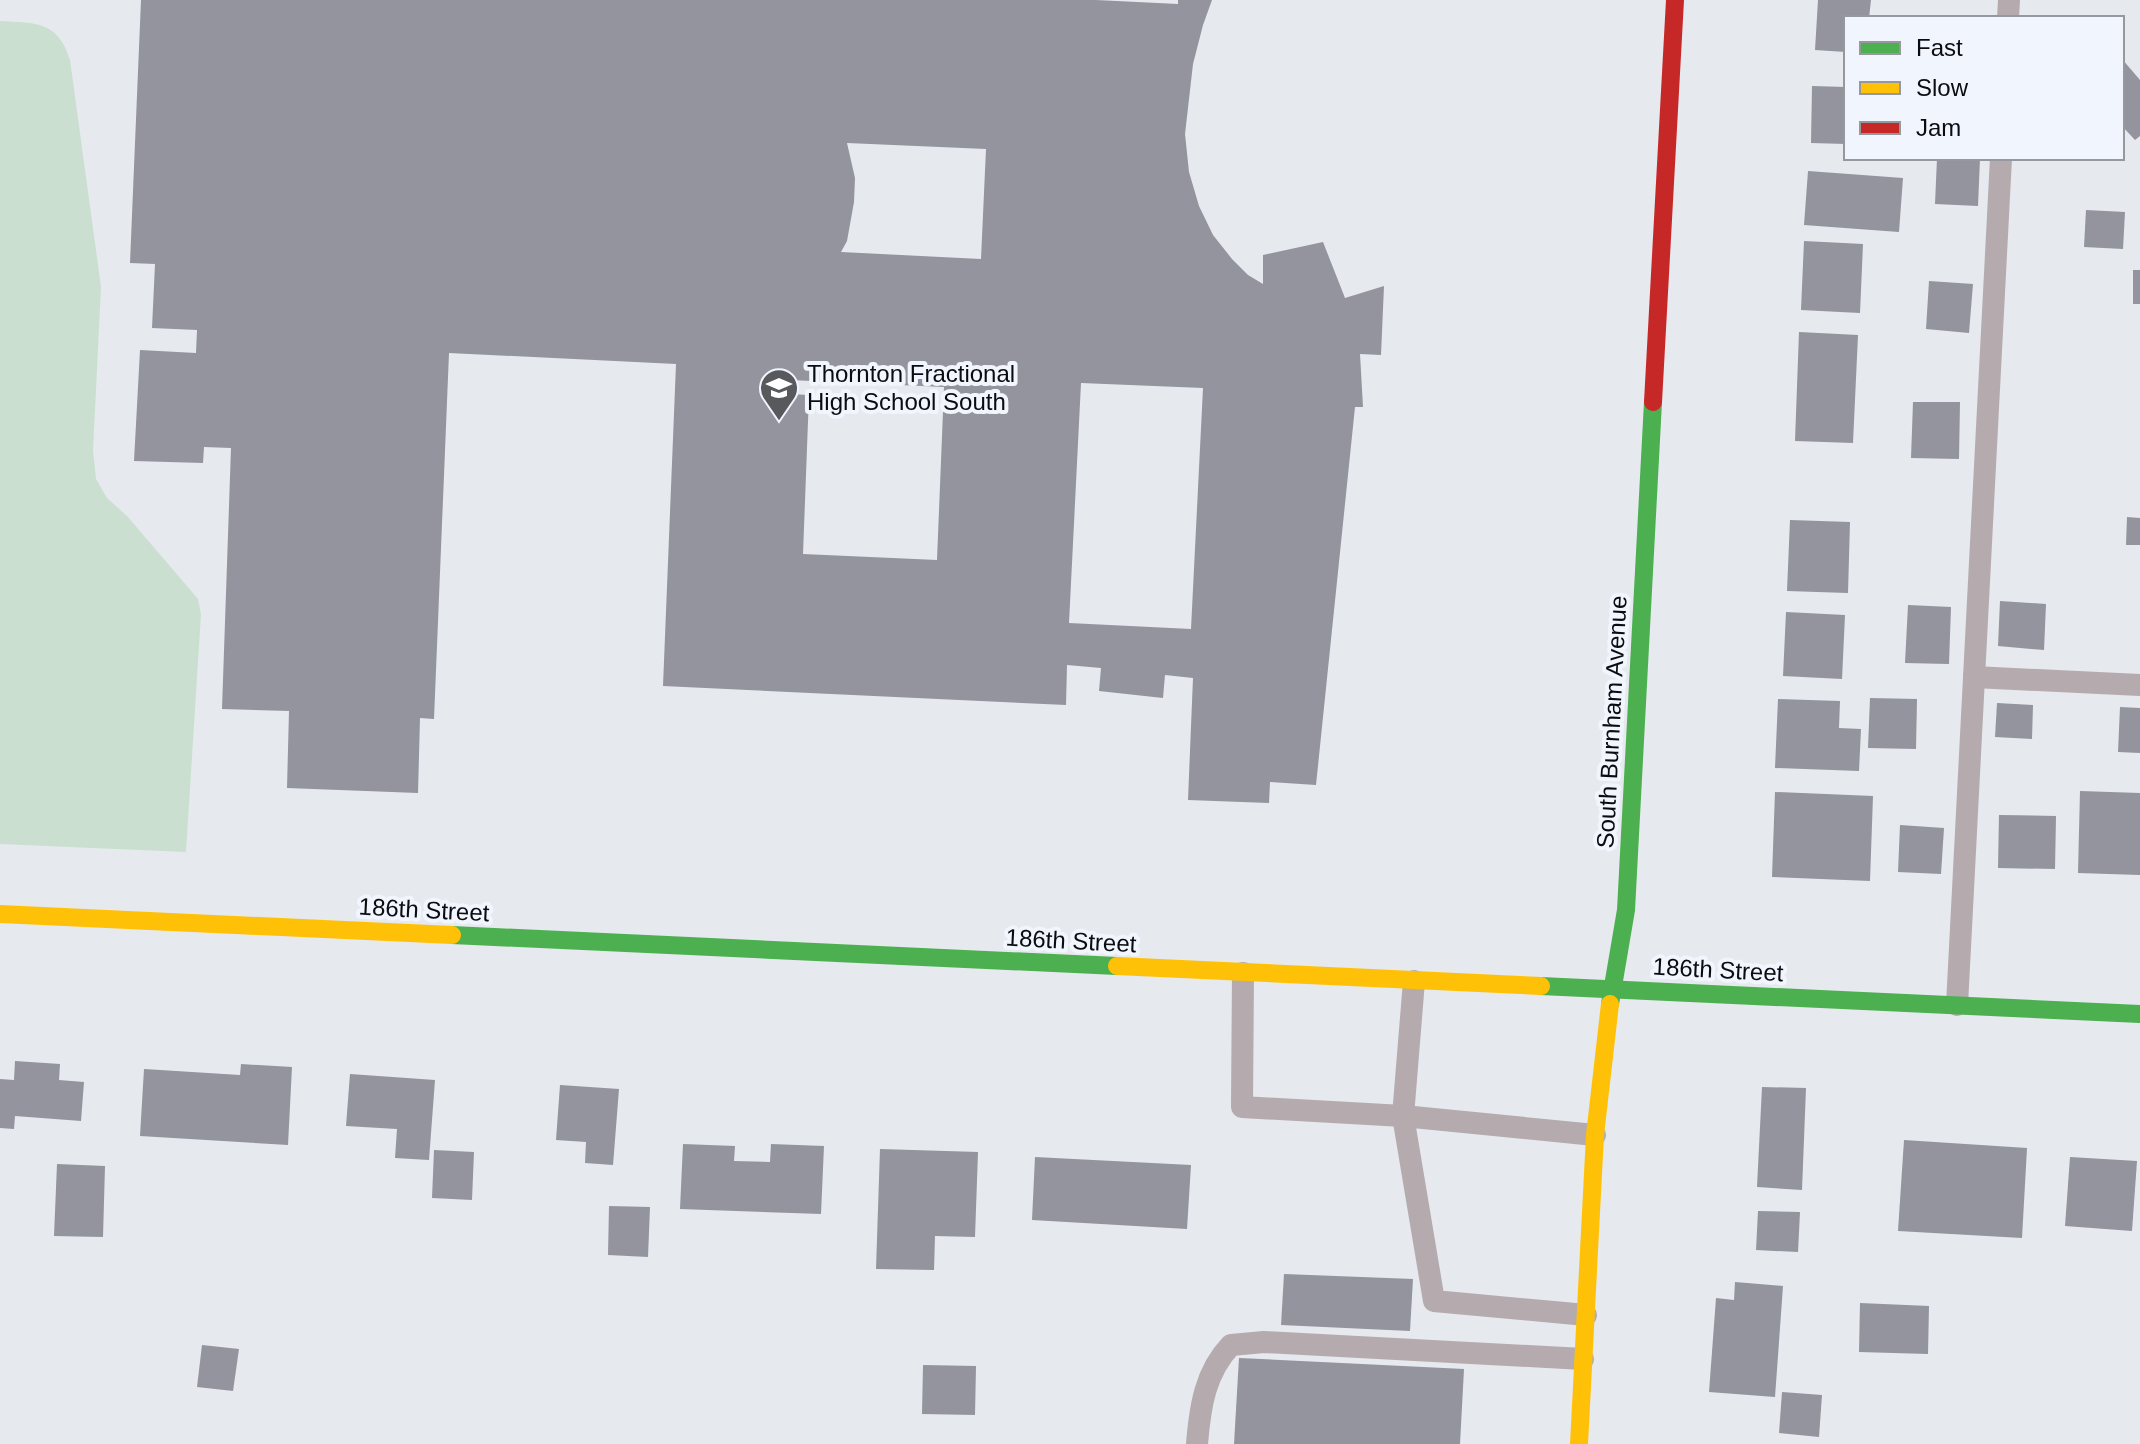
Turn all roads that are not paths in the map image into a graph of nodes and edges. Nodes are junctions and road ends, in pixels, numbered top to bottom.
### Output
1 (1675, 0) edge
2 (2001, 160) edge
3 (1974, 677) junction
4 (2140, 685) edge
5 (0, 914) edge
6 (1243, 973) junction
7 (1414, 981) junction
8 (1612, 989) junction
9 (1957, 1005) junction
10 (2140, 1014) edge
11 (1403, 1116) junction
12 (1595, 1135) junction
13 (1586, 1315) junction
14 (1583, 1359) junction
15 (1197, 1444) edge
16 (1579, 1444) edge

1 - 8 street, South Burnham Avenue
2 - 3 lane
3 - 4 lane
3 - 9 lane
5 - 6 street, 186th Street
6 - 7 street, 186th Street
6 - 11 lane
7 - 8 street, 186th Street
7 - 11 lane
8 - 9 street, 186th Street
8 - 12 street, South Burnham Avenue
9 - 10 street, 186th Street
11 - 12 lane
11 - 13 lane
12 - 13 street, South Burnham Avenue
13 - 14 street, South Burnham Avenue
14 - 15 lane
14 - 16 street, South Burnham Avenue

